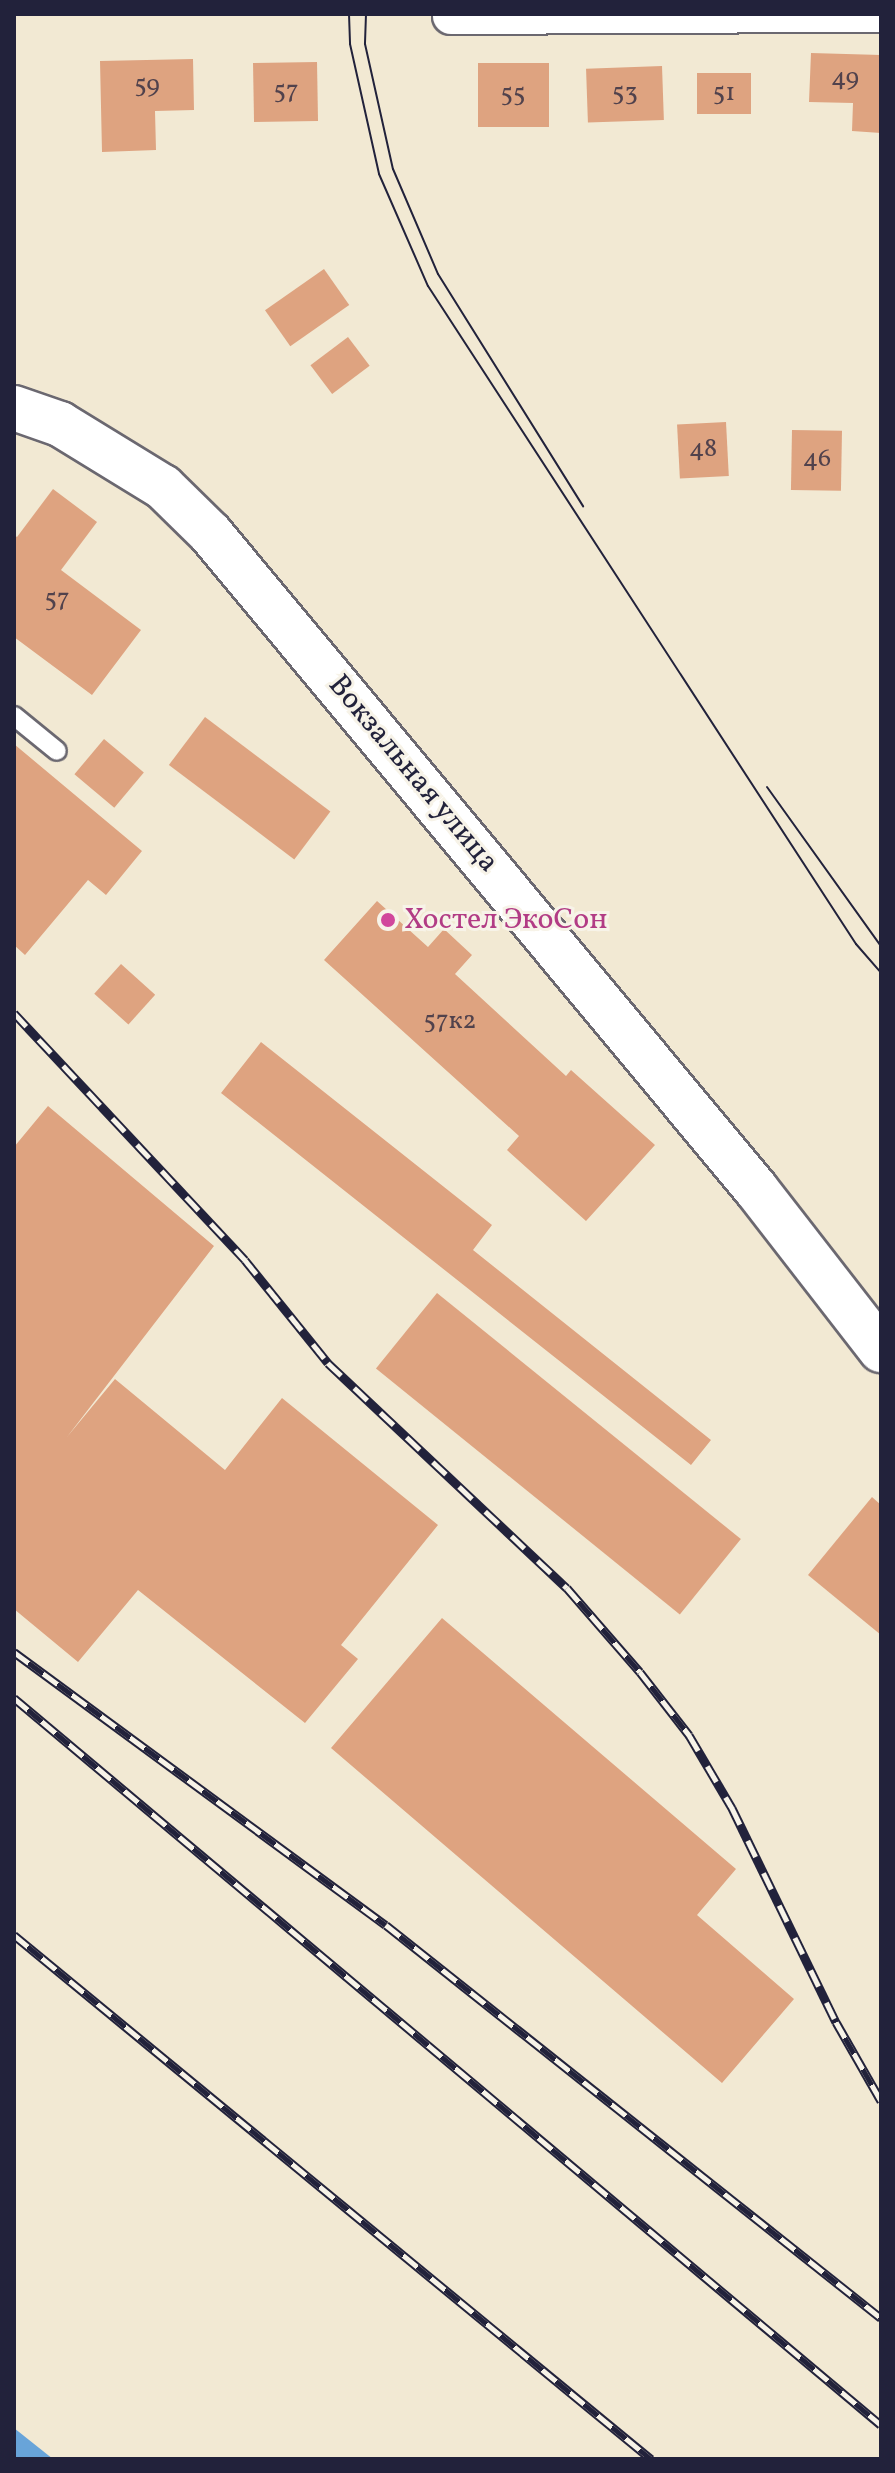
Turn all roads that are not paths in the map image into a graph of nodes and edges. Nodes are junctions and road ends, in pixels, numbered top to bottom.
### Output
1 (881, 14) edge
2 (451, 16) dead end
3 (14, 408) edge
4 (14, 716) edge
5 (57, 751) dead end
6 (881, 1350) edge

1 - 2 street
3 - 6 street, Вокзальная улица
4 - 5 lane

